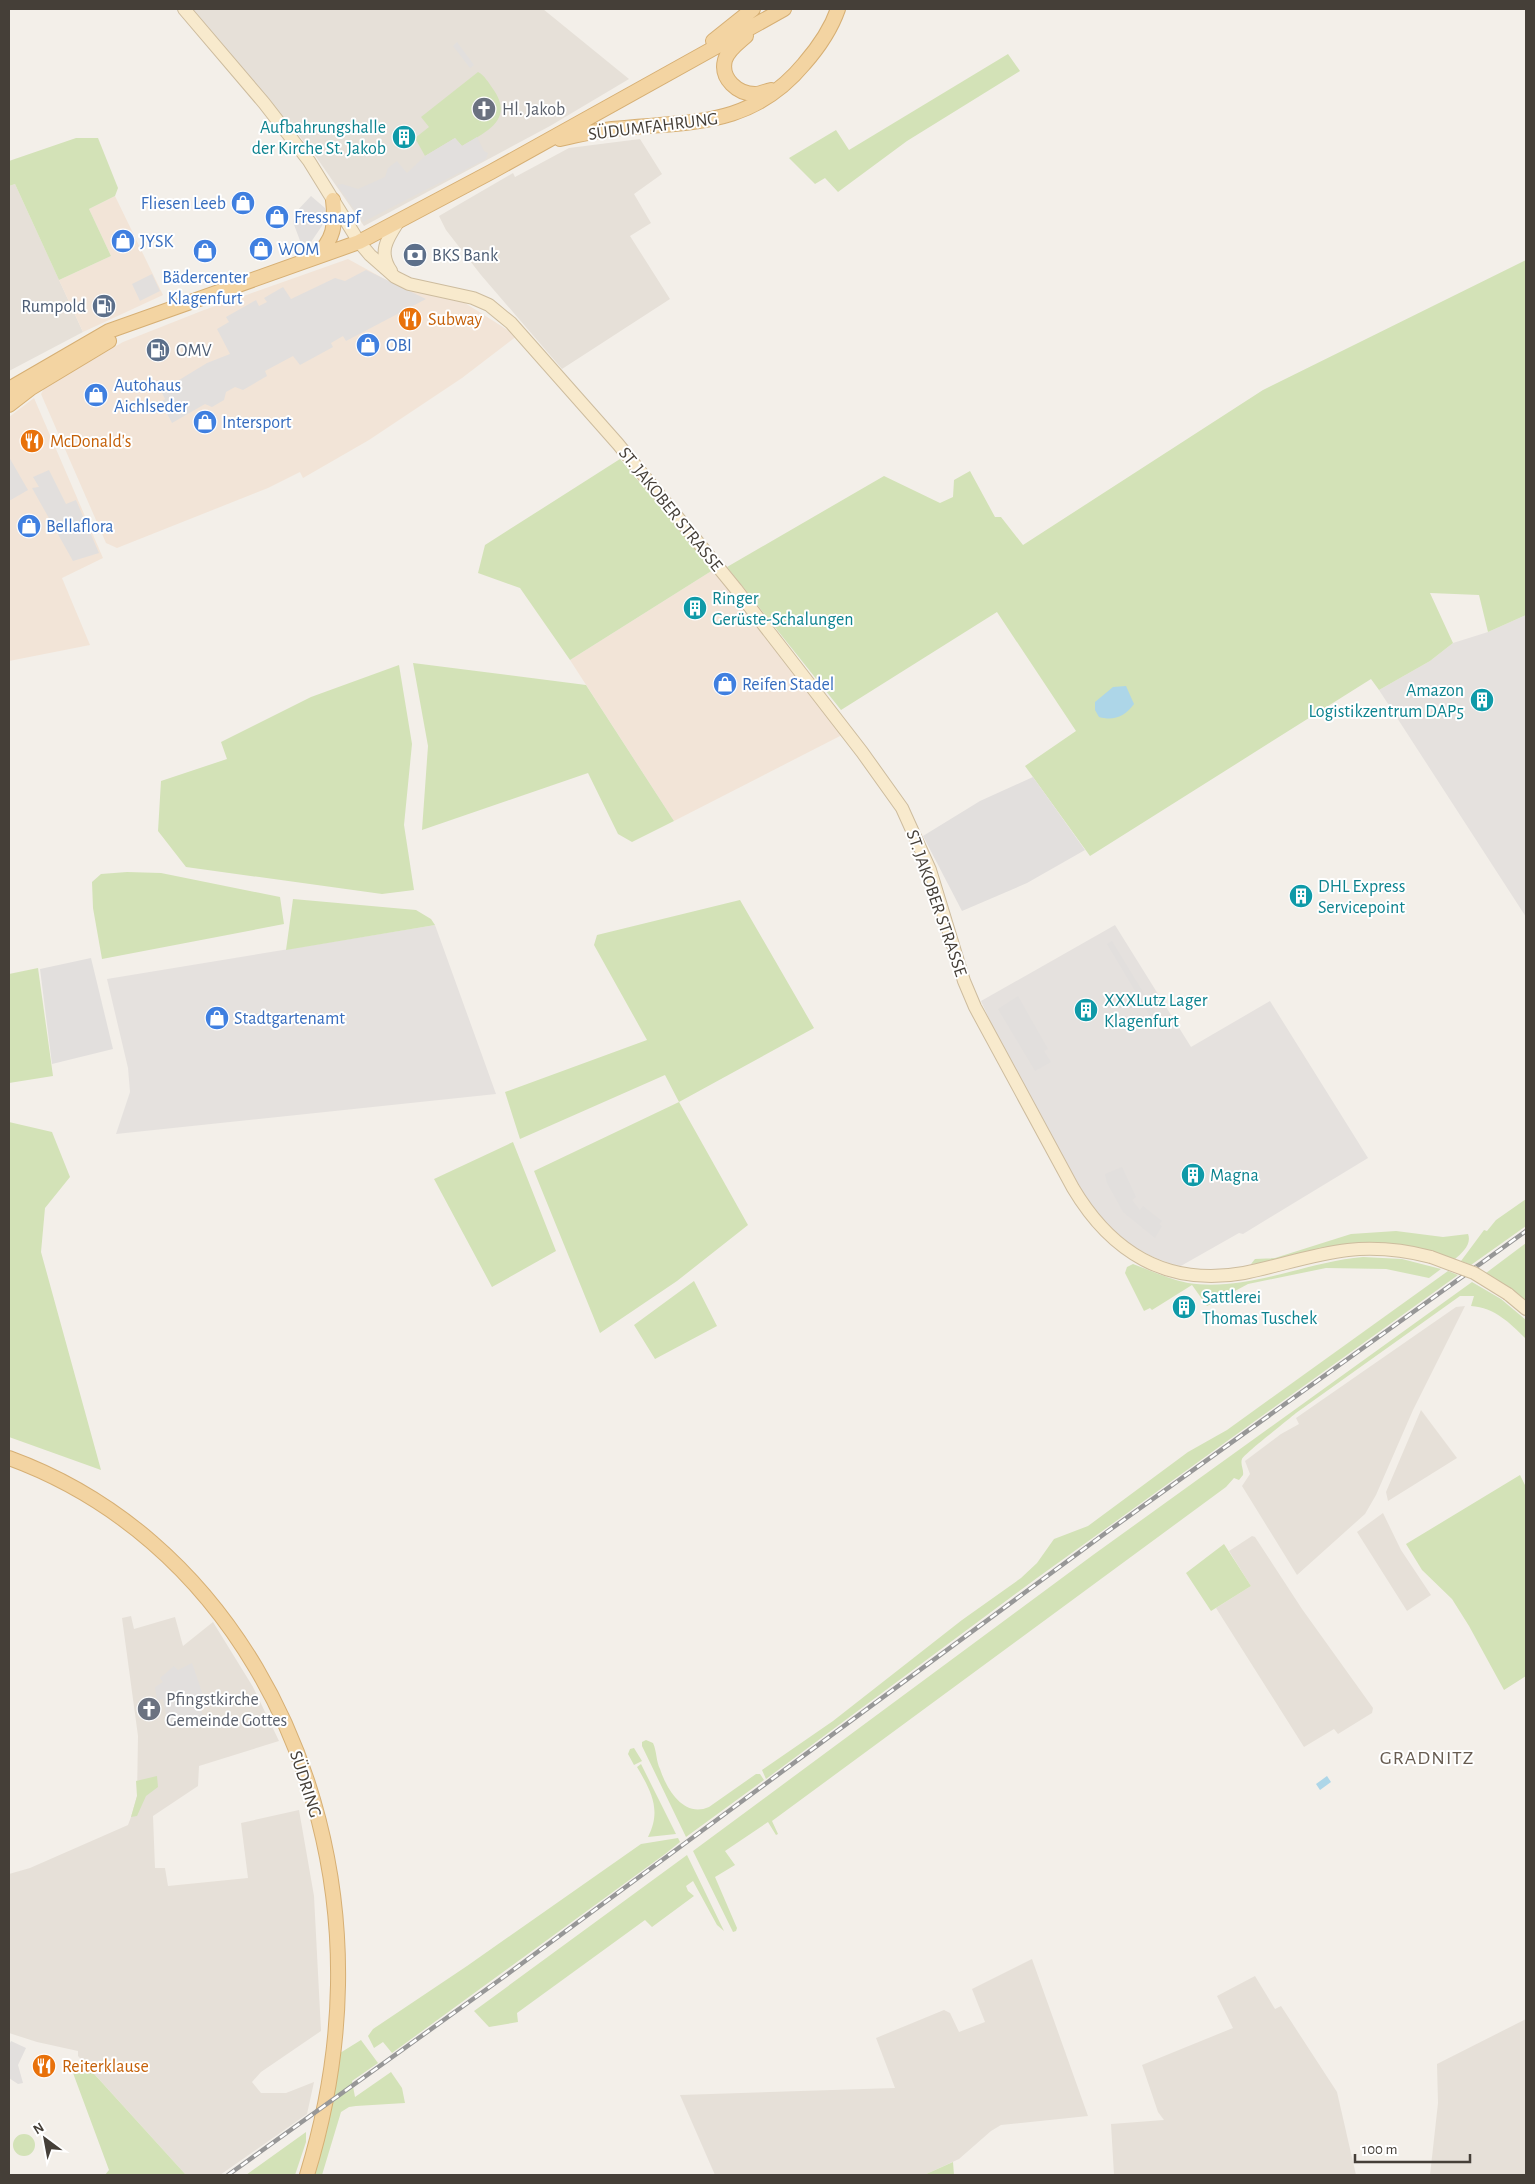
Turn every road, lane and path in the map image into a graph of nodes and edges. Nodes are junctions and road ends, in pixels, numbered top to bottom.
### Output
1 (184, 9) edge
2 (753, 9) edge
3 (784, 9) edge
4 (837, 11) edge
5 (764, 21) junction
6 (682, 65) junction
7 (783, 86) junction
8 (544, 143) junction
9 (333, 200) junction
10 (398, 222) junction
11 (359, 242) junction
12 (312, 260) junction
13 (395, 277) junction
14 (134, 324) junction
15 (9, 389) edge
16 (9, 405) edge
17 (1526, 1309) edge
18 (9, 1458) edge
19 (307, 2175) edge

1 - 9 main road, ST. JAKOBER STRASSE
2 - 6 main road
3 - 5 main road
4 - 7 main road, SÜDUMFAHRUNG
5 - 6 main road
5 - 7 main road, SÜDUMFAHRUNG
6 - 8 main road
7 - 8 main road, SÜDUMFAHRUNG
8 - 10 main road
9 - 11 main road, ST. JAKOBER STRASSE
9 - 12 main road
10 - 11 main road
10 - 13 main road
11 - 12 main road
11 - 13 main road, ST. JAKOBER STRASSE
12 - 14 main road
13 - 17 main road, ST. JAKOBER STRASSE, bridge
14 - 15 main road
14 - 16 main road
18 - 19 main road, SÜDRING

